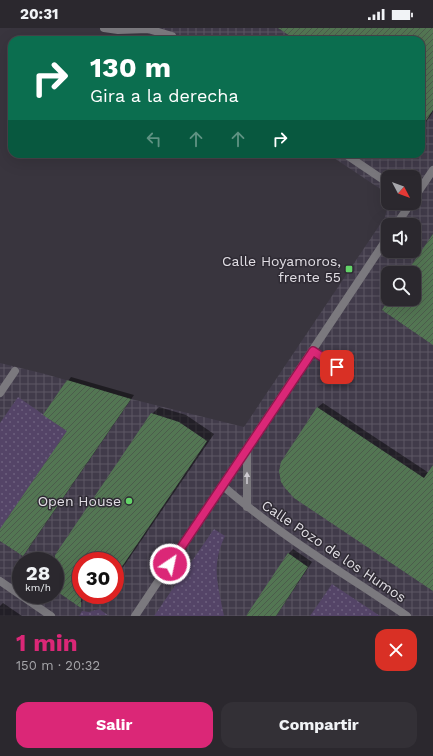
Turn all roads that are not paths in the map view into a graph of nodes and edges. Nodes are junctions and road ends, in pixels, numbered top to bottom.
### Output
1 (104, 28) edge
2 (160, 28) edge
3 (167, 28) edge
4 (169, 36) edge
5 (172, 36) edge
6 (173, 36) edge
7 (351, 158) edge
8 (433, 170) edge
9 (381, 178) edge
10 (421, 188) edge
11 (381, 248) edge
12 (313, 351) junction
13 (15, 371) dead end
14 (349, 375) dead end
15 (0, 393) edge
16 (247, 450) junction
17 (223, 486) junction
18 (247, 507) junction
19 (0, 582) edge
20 (51, 616) edge
21 (135, 616) edge
22 (407, 616) edge

1 - 4 street
2 - 5 street
3 - 6 street
7 - 9 street
8 - 10 street
11 - 12 street
12 - 14 lane
12 - 16 street
13 - 15 street
16 - 17 street
18 -> 16 street, Calle Pozo de los Humos
17 - 18 street, Calle Pozo de los Humos
17 - 21 street
18 - 22 street, Calle Pozo de los Humos
19 - 20 street

